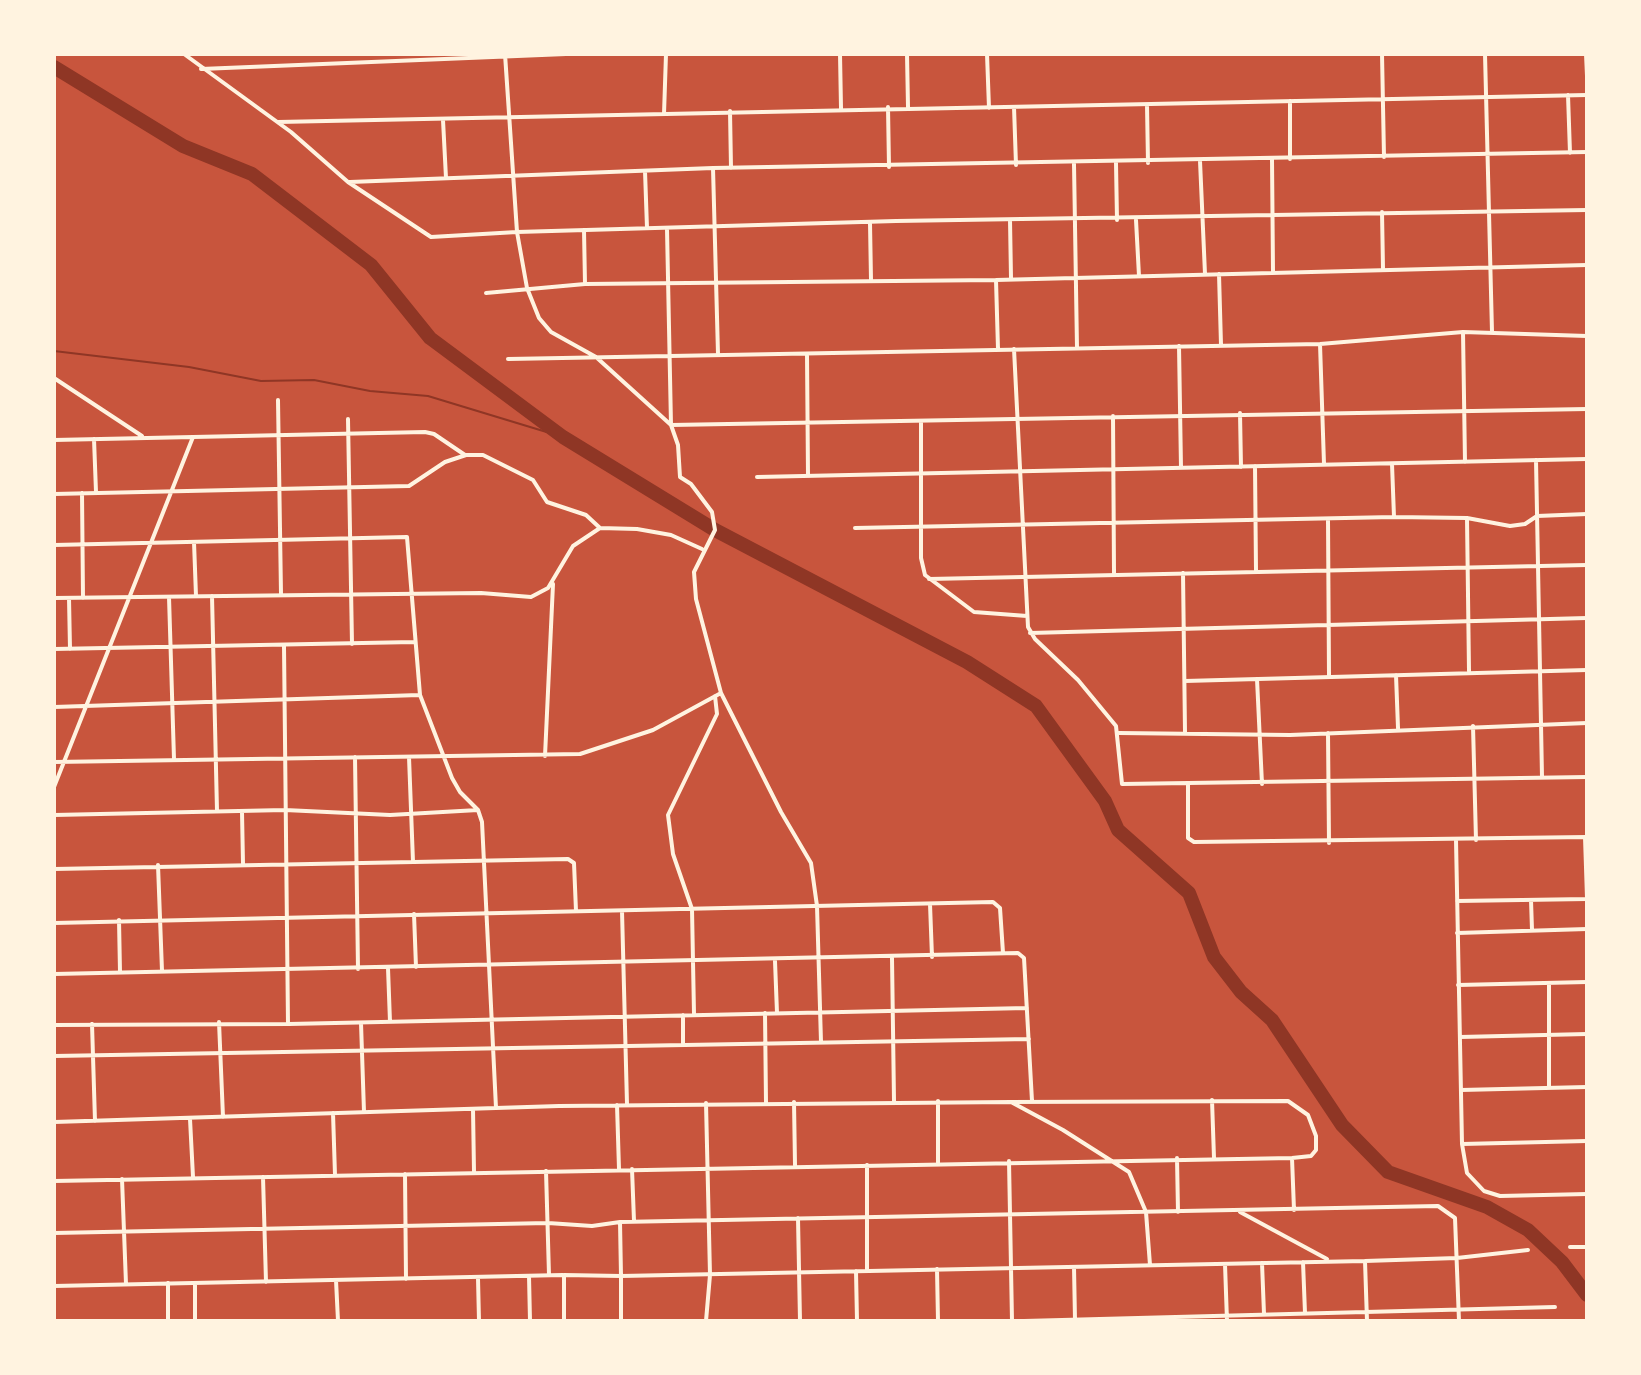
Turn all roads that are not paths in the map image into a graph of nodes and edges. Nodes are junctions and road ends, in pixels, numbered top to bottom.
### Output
1 (184, 54) edge
2 (566, 54) edge
3 (666, 54) edge
4 (840, 54) edge
5 (907, 54) edge
6 (987, 54) edge
7 (1382, 54) edge
8 (1485, 54) edge
9 (1586, 54) edge
10 (506, 56) edge
11 (454, 57) edge
12 (201, 69) junction
13 (1587, 76) edge
14 (1568, 95) junction
15 (1587, 95) edge
16 (1488, 97) junction
17 (1382, 98) junction
18 (1290, 101) junction
19 (1147, 105) junction
20 (888, 107) junction
21 (908, 107) junction
22 (1014, 107) junction
23 (841, 108) junction
24 (989, 108) junction
25 (730, 111) junction
26 (664, 114) junction
27 (509, 118) junction
28 (443, 120) junction
29 (278, 122) junction
30 (1587, 152) edge
31 (1570, 153) junction
32 (1488, 154) junction
33 (1384, 157) junction
34 (1272, 159) junction
35 (1290, 159) junction
36 (1200, 161) junction
37 (1116, 163) junction
38 (1148, 163) junction
39 (1074, 164) junction
40 (1016, 165) junction
41 (889, 167) junction
42 (713, 168) junction
43 (731, 168) junction
44 (645, 171) junction
45 (513, 177) junction
46 (446, 179) junction
47 (348, 182) junction
48 (1587, 210) edge
49 (1492, 211) junction
50 (1382, 212) junction
51 (1272, 213) junction
52 (1202, 217) junction
53 (1010, 220) junction
54 (1074, 220) junction
55 (1117, 220) junction
56 (1136, 220) junction
57 (870, 223) junction
58 (714, 227) junction
59 (647, 228) junction
60 (667, 229) junction
61 (584, 230) junction
62 (517, 232) junction
63 (1587, 265) edge
64 (1493, 267) junction
65 (1383, 270) junction
66 (1273, 272) junction
67 (1205, 274) junction
68 (1219, 274) junction
69 (1139, 276) junction
70 (1076, 278) junction
71 (1011, 279) junction
72 (871, 280) junction
73 (996, 280) junction
74 (585, 284) junction
75 (716, 284) junction
76 (667, 285) junction
77 (527, 288) junction
78 (486, 293) dead end
79 (1463, 332) junction
80 (1492, 332) junction
81 (1587, 336) edge
82 (1320, 344) junction
83 (1221, 345) junction
84 (1179, 346) junction
85 (1077, 348) junction
86 (1014, 349) junction
87 (998, 350) junction
88 (807, 353) junction
89 (669, 355) junction
90 (718, 355) junction
91 (596, 357) junction
92 (508, 359) dead end
93 (54, 378) edge
94 (278, 400) dead end
95 (1464, 409) junction
96 (1587, 409) edge
97 (1323, 411) junction
98 (1240, 413) junction
99 (1180, 415) junction
100 (1113, 416) junction
101 (1016, 418) junction
102 (348, 419) dead end
103 (808, 422) junction
104 (921, 422) junction
105 (671, 425) junction
106 (348, 433) junction
107 (278, 435) junction
108 (193, 437) junction
109 (145, 438) junction
110 (94, 439) junction
111 (54, 440) edge
112 (466, 455) junction
113 (1587, 459) edge
114 (1536, 460) junction
115 (1465, 462) junction
116 (1324, 464) junction
117 (1392, 464) junction
118 (1255, 466) junction
119 (1241, 467) junction
120 (1181, 468) junction
121 (1114, 469) junction
122 (1018, 471) junction
123 (921, 472) junction
124 (808, 476) junction
125 (757, 477) dead end
126 (350, 487) junction
127 (279, 488) junction
128 (172, 491) junction
129 (96, 492) junction
130 (82, 493) junction
131 (54, 494) edge
132 (1587, 514) edge
133 (1537, 516) junction
134 (1394, 517) junction
135 (1467, 518) junction
136 (1328, 519) junction
137 (1256, 520) junction
138 (1020, 523) junction
139 (1115, 523) junction
140 (922, 525) junction
141 (600, 528) junction
142 (855, 528) dead end
143 (351, 538) junction
144 (280, 540) junction
145 (194, 542) junction
146 (152, 543) junction
147 (54, 545) edge
148 (83, 545) junction
149 (702, 549) junction
150 (1587, 565) edge
151 (1537, 566) junction
152 (1329, 568) junction
153 (1467, 568) junction
154 (1256, 571) junction
155 (1114, 573) junction
156 (1183, 573) junction
157 (1024, 576) junction
158 (929, 579) junction
159 (553, 581) junction
160 (281, 594) junction
161 (352, 594) junction
162 (410, 594) junction
163 (169, 596) junction
164 (196, 596) junction
165 (212, 596) junction
166 (132, 597) junction
167 (54, 598) edge
168 (69, 598) junction
169 (83, 598) junction
170 (1027, 616) junction
171 (1587, 618) edge
172 (1468, 619) junction
173 (1537, 619) junction
174 (1329, 624) junction
175 (1183, 628) junction
176 (1030, 633) junction
177 (414, 642) junction
178 (352, 644) junction
179 (213, 645) junction
180 (284, 646) junction
181 (171, 647) junction
182 (54, 649) edge
183 (70, 649) junction
184 (108, 649) junction
185 (1587, 670) edge
186 (1539, 671) junction
187 (1469, 672) junction
188 (1396, 675) junction
189 (1329, 677) junction
190 (1257, 679) junction
191 (1185, 681) junction
192 (721, 693) junction
193 (420, 695) junction
194 (715, 696) junction
195 (285, 699) junction
196 (214, 702) junction
197 (172, 703) junction
198 (54, 707) edge
199 (86, 707) junction
200 (1587, 723) edge
201 (1473, 725) junction
202 (1541, 725) junction
203 (1398, 729) junction
204 (1185, 732) junction
205 (1119, 733) junction
206 (1328, 733) junction
207 (1260, 734) junction
208 (442, 756) junction
209 (545, 756) junction
210 (285, 757) junction
211 (355, 757) junction
212 (409, 757) junction
213 (215, 758) junction
214 (174, 759) junction
215 (54, 762) edge
216 (64, 762) junction
217 (1542, 777) junction
218 (1587, 777) edge
219 (1473, 779) junction
220 (1328, 782) junction
221 (1262, 784) junction
222 (1188, 785) junction
223 (54, 787) edge
224 (285, 810) junction
225 (478, 810) junction
226 (217, 811) junction
227 (242, 812) junction
228 (356, 812) junction
229 (411, 812) junction
230 (54, 815) edge
231 (1586, 837) edge
232 (1456, 840) junction
233 (1476, 840) junction
234 (1329, 843) junction
235 (485, 859) junction
236 (413, 862) junction
237 (356, 863) junction
238 (243, 864) junction
239 (286, 864) junction
240 (158, 865) junction
241 (54, 869) edge
242 (1587, 899) edge
243 (1531, 900) junction
244 (1457, 901) junction
245 (930, 904) junction
246 (817, 906) junction
247 (692, 909) junction
248 (622, 911) junction
249 (576, 912) junction
250 (414, 914) junction
251 (489, 914) junction
252 (357, 916) junction
253 (287, 917) junction
254 (160, 919) junction
255 (119, 920) junction
256 (54, 923) edge
257 (1587, 929) edge
258 (1532, 931) junction
259 (1457, 933) junction
260 (1003, 954) junction
261 (932, 957) junction
262 (892, 958) junction
263 (819, 960) junction
264 (775, 961) junction
265 (693, 962) junction
266 (623, 964) junction
267 (491, 966) junction
268 (416, 967) junction
269 (388, 968) junction
270 (358, 969) junction
271 (287, 970) junction
272 (162, 971) junction
273 (120, 972) junction
274 (54, 974) edge
275 (1587, 982) edge
276 (1549, 983) junction
277 (1458, 985) junction
278 (1027, 1008) junction
279 (893, 1011) junction
280 (820, 1012) junction
281 (765, 1013) junction
282 (777, 1013) junction
283 (683, 1015) junction
284 (694, 1015) junction
285 (624, 1016) junction
286 (493, 1019) junction
287 (219, 1022) junction
288 (390, 1022) junction
289 (361, 1023) junction
290 (92, 1024) junction
291 (289, 1024) junction
292 (54, 1025) edge
293 (1587, 1034) edge
294 (1549, 1035) junction
295 (1460, 1037) junction
296 (1029, 1039) junction
297 (894, 1040) junction
298 (821, 1042) junction
299 (765, 1043) junction
300 (625, 1044) junction
301 (683, 1044) junction
302 (494, 1047) junction
303 (362, 1051) junction
304 (219, 1052) junction
305 (93, 1055) junction
306 (54, 1056) edge
307 (1587, 1087) edge
308 (1549, 1088) junction
309 (1461, 1090) junction
310 (1212, 1100) junction
311 (894, 1101) junction
312 (938, 1101) junction
313 (1032, 1101) junction
314 (794, 1102) junction
315 (1011, 1102) junction
316 (706, 1103) junction
317 (766, 1103) junction
318 (617, 1105) junction
319 (627, 1105) junction
320 (496, 1108) junction
321 (473, 1109) junction
322 (364, 1112) junction
323 (333, 1113) junction
324 (223, 1117) junction
325 (190, 1119) junction
326 (95, 1121) junction
327 (54, 1122) edge
328 (1587, 1141) edge
329 (1462, 1144) junction
330 (1177, 1158) junction
331 (1214, 1158) junction
332 (1292, 1158) junction
333 (1009, 1161) junction
334 (1112, 1161) junction
335 (938, 1162) junction
336 (867, 1164) junction
337 (795, 1165) junction
338 (708, 1167) junction
339 (619, 1169) junction
340 (632, 1169) junction
341 (546, 1171) junction
342 (474, 1172) junction
343 (405, 1174) junction
344 (335, 1176) junction
345 (193, 1177) junction
346 (263, 1177) junction
347 (122, 1179) junction
348 (54, 1181) edge
349 (1587, 1194) edge
350 (1294, 1210) junction
351 (1238, 1211) junction
352 (1146, 1212) junction
353 (1178, 1212) junction
354 (1010, 1215) junction
355 (866, 1217) junction
356 (798, 1218) junction
357 (710, 1220) junction
358 (634, 1221) junction
359 (620, 1222) junction
360 (548, 1223) junction
361 (406, 1227) junction
362 (265, 1230) junction
363 (124, 1232) junction
364 (54, 1233) edge
365 (1570, 1247) dead end
366 (1587, 1247) edge
367 (1528, 1250) dead end
368 (1457, 1258) junction
369 (1332, 1261) junction
370 (1365, 1261) junction
371 (1303, 1262) junction
372 (1262, 1263) junction
373 (1225, 1264) junction
374 (1150, 1265) junction
375 (1074, 1267) junction
376 (1010, 1268) junction
377 (937, 1269) junction
378 (856, 1271) junction
379 (867, 1271) junction
380 (799, 1273) junction
381 (549, 1275) junction
382 (564, 1275) junction
383 (710, 1275) junction
384 (529, 1276) junction
385 (621, 1276) junction
386 (478, 1278) junction
387 (406, 1279) junction
388 (336, 1280) junction
389 (266, 1282) junction
390 (168, 1283) junction
391 (195, 1283) junction
392 (126, 1285) junction
393 (54, 1286) edge
394 (1555, 1307) dead end
395 (1459, 1311) junction
396 (1366, 1312) junction
397 (1305, 1313) junction
398 (1264, 1314) junction
399 (1227, 1318) edge
400 (1155, 1319) edge
401 (1075, 1320) edge
402 (168, 1321) edge
403 (195, 1321) edge
404 (338, 1321) edge
405 (479, 1321) edge
406 (530, 1321) edge
407 (564, 1321) edge
408 (621, 1321) edge
409 (706, 1321) edge
410 (800, 1321) edge
411 (857, 1321) edge
412 (938, 1321) edge
413 (1012, 1321) edge
414 (1024, 1321) edge
415 (1367, 1321) edge
416 (1459, 1321) edge

1 - 12 street
2 - 10 street
3 - 26 street
4 - 23 street
5 - 21 street
6 - 24 street
7 - 17 street
8 - 16 street
9 - 13 street
10 - 11 street
10 - 27 street
11 - 12 street
12 - 29 street
14 - 15 street
14 - 16 street
14 - 31 street
16 - 17 street
16 - 32 street
17 - 18 street
17 - 33 street
18 - 19 street
18 - 35 street
19 - 22 street
19 - 38 street
20 - 21 street
20 - 23 street
20 - 41 street
21 - 24 street
22 - 24 street
22 - 40 street
23 - 25 street
25 - 26 street
25 - 43 street
26 - 27 street
27 - 28 street
27 - 45 street
28 - 29 street
28 - 46 street
29 - 47 street
30 - 31 street
31 - 32 street
32 - 33 street
32 - 49 street
33 - 35 street
34 - 35 street
34 - 36 street
34 - 51 street
36 - 38 street
36 - 52 street
37 - 38 street
37 - 39 street
37 - 55 street
39 - 40 street
39 - 54 street
40 - 41 street
41 - 43 street
42 - 43 street
42 - 44 street
42 - 58 street
44 - 45 street
44 - 59 street
45 - 46 street
45 - 62 street
46 - 47 street
47 - 62 street
48 - 49 street
49 - 50 street
49 - 64 street
50 - 51 street
50 - 65 street
51 - 52 street
51 - 66 street
52 - 56 street
52 - 67 street
53 - 54 street
53 - 57 street
53 - 71 street
54 - 55 street
54 - 70 street
55 - 56 street
56 - 69 street
57 - 58 street
57 - 72 street
58 - 60 street
58 - 75 street
59 - 60 street
59 - 61 street
60 - 76 street
61 - 62 street
61 - 74 street
62 - 77 street
63 - 64 street
64 - 65 street
64 - 80 street
65 - 66 street
66 - 68 street
67 - 68 street
67 - 69 street
68 - 83 street
69 - 70 street
70 - 71 street
70 - 85 street
71 - 73 street
72 - 73 street
72 - 75 street
73 - 87 street
74 - 76 street
74 - 77 street
75 - 76 street
75 - 90 street
76 - 89 street
77 - 78 street
77 - 91 street
79 - 80 street
79 - 82 street
79 - 95 street
80 - 81 street
82 - 83 street
82 - 97 street
83 - 84 street
84 - 85 street
84 - 99 street
85 - 86 street
86 - 87 street
86 - 101 street
87 - 88 street
88 - 90 street
88 - 103 street
89 - 90 street
89 - 91 street
89 - 105 street
91 - 92 street
91 - 105 street
93 - 109 street
94 - 107 street
95 - 96 street
95 - 97 street
95 - 115 street
97 - 98 street
97 - 116 street
98 - 99 street
98 - 119 street
99 - 100 street
99 - 120 street
100 - 101 street
100 - 121 street
101 - 104 street
101 - 122 street
102 - 106 street
103 - 104 street
103 - 105 street
103 - 124 street
104 - 123 street
105 - 149 street
106 - 107 street
106 - 112 street
106 - 126 street
107 - 108 street
107 - 127 street
108 - 109 street
108 - 128 street
109 - 110 street
110 - 111 street
110 - 129 street
112 - 126 street
112 - 141 street
113 - 114 street
114 - 115 street
114 - 133 street
115 - 117 street
116 - 117 street
116 - 118 street
117 - 134 street
118 - 119 street
118 - 137 street
119 - 120 street
120 - 121 street
121 - 122 street
121 - 139 street
122 - 123 street
122 - 138 street
123 - 124 street
123 - 140 street
124 - 125 street
126 - 127 street
126 - 143 street
127 - 128 street
127 - 144 street
128 - 129 street
128 - 146 street
129 - 130 street
130 - 131 street
130 - 148 street
132 - 133 street
133 - 135 street
133 - 151 street
134 - 135 street
134 - 136 street
135 - 153 street
136 - 137 street
136 - 152 street
137 - 139 street
137 - 154 street
138 - 139 street
138 - 140 street
138 - 157 street
139 - 155 street
140 - 142 street
140 - 158 street
141 - 149 street
141 - 159 street
143 - 144 street
143 - 161 street
143 - 162 street
144 - 145 street
144 - 160 street
145 - 146 street
145 - 164 street
146 - 148 street
146 - 166 street
147 - 148 street
148 - 169 street
149 - 192 street
150 - 151 street
151 - 153 street
151 - 173 street
152 - 153 street
152 - 154 street
152 - 174 street
153 - 172 street
154 - 156 street
155 - 156 street
155 - 157 street
156 - 175 street
157 - 158 street
157 - 170 street
158 - 170 street
159 - 162 street
159 - 209 street
160 - 161 street
160 - 165 street
161 - 162 street
161 - 178 street
162 - 177 street
163 - 164 street
163 - 166 street
163 - 181 street
164 - 165 street
165 - 179 street
166 - 169 street
166 - 184 street
167 - 168 street
168 - 169 street
168 - 183 street
170 - 176 street
171 - 173 street
172 - 173 street
172 - 174 street
172 - 187 street
173 - 186 street
174 - 175 street
174 - 189 street
175 - 176 street
175 - 191 street
176 - 205 street
177 - 178 street
177 - 193 street
178 - 180 street
179 - 180 street
179 - 181 street
179 - 196 street
180 - 195 street
181 - 184 street
181 - 197 street
182 - 183 street
183 - 184 street
184 - 199 street
185 - 186 street
186 - 187 street
186 - 202 street
187 - 188 street
188 - 189 street
188 - 203 street
189 - 190 street
190 - 191 street
190 - 207 street
191 - 204 street
192 - 194 street
192 - 246 street
193 - 195 street
193 - 208 street
194 - 209 street
194 - 247 street
195 - 196 street
195 - 210 street
196 - 197 street
196 - 213 street
197 - 199 street
197 - 214 street
198 - 199 street
199 - 216 street
200 - 202 street
201 - 202 street
201 - 203 street
201 - 219 street
202 - 217 street
203 - 206 street
204 - 205 street
204 - 207 street
205 - 222 street
206 - 207 street
206 - 220 street
207 - 221 street
208 - 209 street
208 - 212 street
208 - 225 street
210 - 211 street
210 - 213 street
210 - 224 street
211 - 212 street
211 - 228 street
212 - 229 street
213 - 214 street
213 - 226 street
214 - 216 street
215 - 216 street
216 - 223 street
217 - 218 street
217 - 219 street
219 - 220 street
219 - 233 street
220 - 221 street
220 - 234 street
221 - 222 street
222 - 234 street
224 - 227 street
224 - 228 street
224 - 239 street
225 - 229 street
225 - 235 street
226 - 227 street
226 - 230 street
227 - 238 street
228 - 229 street
228 - 237 street
229 - 236 street
231 - 233 street
231 - 242 street
232 - 233 street
232 - 234 street
232 - 244 street
235 - 236 street
235 - 249 street
235 - 251 street
236 - 237 street
237 - 239 street
237 - 252 street
238 - 239 street
238 - 240 street
239 - 253 street
240 - 241 street
240 - 254 street
242 - 243 street
243 - 244 street
243 - 258 street
244 - 259 street
245 - 246 street
245 - 260 street
245 - 261 street
246 - 247 street
246 - 263 street
247 - 248 street
247 - 265 street
248 - 249 street
248 - 266 street
249 - 251 street
250 - 251 street
250 - 252 street
250 - 268 street
251 - 267 street
252 - 253 street
252 - 270 street
253 - 254 street
253 - 271 street
254 - 255 street
254 - 272 street
255 - 256 street
255 - 273 street
257 - 258 street
258 - 259 street
259 - 277 street
260 - 261 street
260 - 278 street
261 - 262 street
262 - 263 street
262 - 279 street
263 - 264 street
263 - 280 street
264 - 265 street
264 - 282 street
265 - 266 street
265 - 284 street
266 - 267 street
266 - 285 street
267 - 268 street
267 - 286 street
268 - 269 street
269 - 270 street
269 - 288 street
270 - 271 street
271 - 272 street
271 - 291 street
272 - 273 street
273 - 274 street
275 - 276 street
276 - 277 street
276 - 294 street
277 - 295 street
278 - 279 street
278 - 296 street
279 - 280 street
279 - 297 street
280 - 282 street
280 - 298 street
281 - 282 street
281 - 284 street
281 - 299 street
283 - 284 street
283 - 285 street
283 - 301 street
285 - 286 street
285 - 300 street
286 - 288 street
286 - 302 street
287 - 290 street
287 - 291 street
287 - 304 street
288 - 289 street
289 - 291 street
289 - 303 street
290 - 292 street
290 - 305 street
293 - 294 street
294 - 295 street
294 - 308 street
295 - 309 street
296 - 297 street
296 - 313 street
297 - 298 street
297 - 311 street
298 - 299 street
299 - 301 street
299 - 317 street
300 - 301 street
300 - 302 street
300 - 319 street
302 - 303 street
302 - 320 street
303 - 304 street
303 - 322 street
304 - 305 street
304 - 324 street
305 - 306 street
305 - 326 street
307 - 308 street
308 - 309 street
309 - 329 street
310 - 313 street
310 - 331 street
310 - 332 street
311 - 312 street
311 - 314 street
312 - 315 street
312 - 335 street
313 - 315 street
314 - 317 street
314 - 337 street
315 - 334 street
316 - 317 street
316 - 319 street
316 - 338 street
318 - 319 street
318 - 320 street
318 - 339 street
320 - 321 street
321 - 322 street
321 - 342 street
322 - 323 street
323 - 324 street
323 - 344 street
324 - 325 street
325 - 326 street
325 - 345 street
326 - 327 street
328 - 329 street
329 - 349 street
330 - 331 street
330 - 334 street
330 - 353 street
331 - 332 street
332 - 350 street
333 - 334 street
333 - 335 street
333 - 354 street
334 - 352 street
335 - 336 street
336 - 337 street
336 - 355 street
337 - 338 street
338 - 340 street
338 - 357 street
339 - 340 street
339 - 341 street
340 - 358 street
341 - 342 street
341 - 360 street
342 - 343 street
343 - 344 street
343 - 361 street
344 - 346 street
345 - 346 street
345 - 347 street
346 - 362 street
347 - 348 street
347 - 363 street
350 - 351 street
350 - 368 street
351 - 353 street
351 - 369 street
352 - 353 street
352 - 354 street
352 - 374 street
354 - 355 street
354 - 376 street
355 - 356 street
355 - 379 street
356 - 357 street
356 - 380 street
357 - 358 street
357 - 383 street
358 - 359 street
359 - 360 street
359 - 385 street
360 - 361 street
360 - 381 street
361 - 362 street
361 - 387 street
362 - 363 street
362 - 389 street
363 - 364 street
363 - 392 street
365 - 366 street
367 - 368 street
368 - 370 street
368 - 395 street
369 - 370 street
369 - 371 street
370 - 396 street
371 - 372 street
371 - 397 street
372 - 373 street
372 - 398 street
373 - 374 street
373 - 399 street
374 - 375 street
375 - 376 street
375 - 401 street
376 - 377 street
376 - 413 street
377 - 379 street
377 - 412 street
378 - 379 street
378 - 380 street
378 - 411 street
380 - 383 street
380 - 410 street
381 - 382 street
381 - 384 street
382 - 385 street
382 - 407 street
383 - 385 street
383 - 409 street
384 - 386 street
384 - 406 street
385 - 408 street
386 - 387 street
386 - 405 street
387 - 388 street
388 - 389 street
388 - 404 street
389 - 391 street
390 - 391 street
390 - 392 street
390 - 402 street
391 - 403 street
392 - 393 street
394 - 395 street
395 - 396 street
395 - 416 street
396 - 397 street
396 - 415 street
397 - 398 street
398 - 399 street
399 - 400 street
400 - 401 street
401 - 414 street

